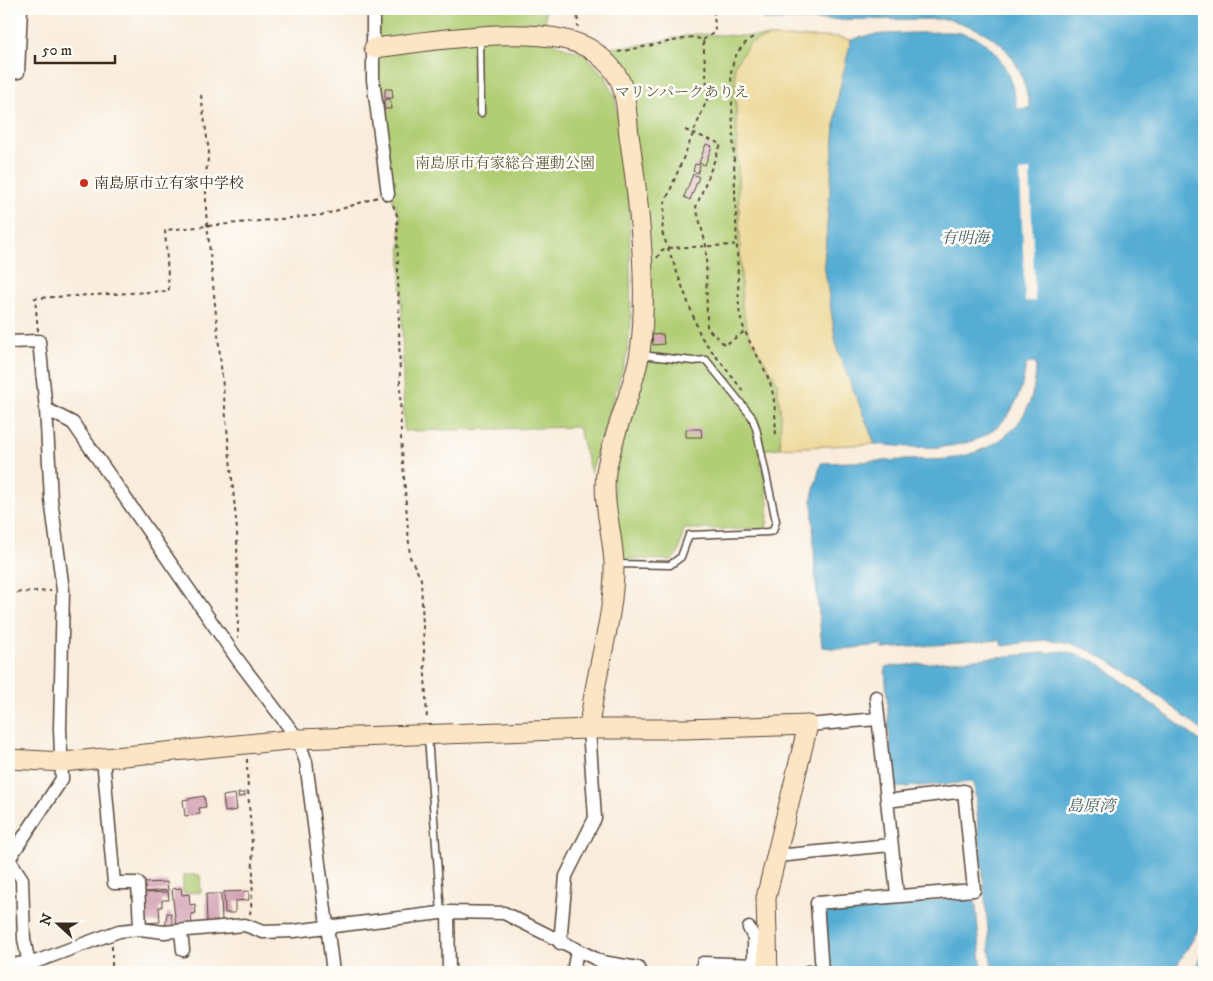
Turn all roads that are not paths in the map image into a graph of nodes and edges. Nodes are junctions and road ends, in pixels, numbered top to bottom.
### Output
1 (21, 9) edge
2 (373, 9) edge
3 (480, 36) junction
4 (374, 48) junction
5 (9, 73) edge
6 (481, 113) dead end
7 (388, 194) road end
8 (9, 342) edge
9 (639, 355) junction
10 (46, 409) junction
11 (614, 564) junction
12 (876, 697) dead end
13 (877, 719) junction
14 (808, 725) junction
15 (589, 728) junction
16 (428, 734) junction
17 (298, 738) junction
18 (103, 758) junction
19 (9, 759) edge
20 (63, 762) junction
21 (887, 801) junction
22 (890, 845) junction
23 (777, 856) junction
24 (9, 859) edge
25 (897, 894) junction
26 (444, 913) junction
27 (329, 927) junction
28 (140, 928) junction
29 (749, 928) dead end
30 (181, 931) junction
31 (560, 943) junction
32 (183, 950) dead end
33 (579, 951) junction
34 (29, 964) junction
35 (9, 965) edge
36 (759, 970) edge
37 (334, 972) edge
38 (449, 972) edge
39 (573, 972) edge
40 (640, 972) edge
41 (702, 972) edge
42 (807, 972) edge
43 (822, 972) edge

1 - 5 street
2 - 4 street
3 - 4 street
3 - 6 lane
3 - 9 street
4 - 7 street
8 - 10 street
9 - 11 street
9 - 11 lane
10 - 17 street
10 - 20 street
11 - 15 street
12 - 13 street
13 - 14 street
13 - 21 street
14 - 15 street
14 - 23 street
15 - 16 street
15 - 31 street
16 - 17 street
16 - 26 lane
17 - 18 street
17 - 27 street
18 - 20 street
18 - 28 street
19 - 20 street
20 - 24 street
21 - 22 street
21 - 25 street
22 - 23 street
22 - 25 street
23 - 36 street
24 - 34 street
25 - 43 street
26 - 27 street
26 - 31 street
26 - 38 street
27 - 30 street
27 - 37 street
28 - 30 street
28 - 34 street
29 - 36 street
30 - 32 street
31 - 33 street
33 - 39 street
33 - 40 street
34 - 35 street
36 - 41 street
42 - 43 street

